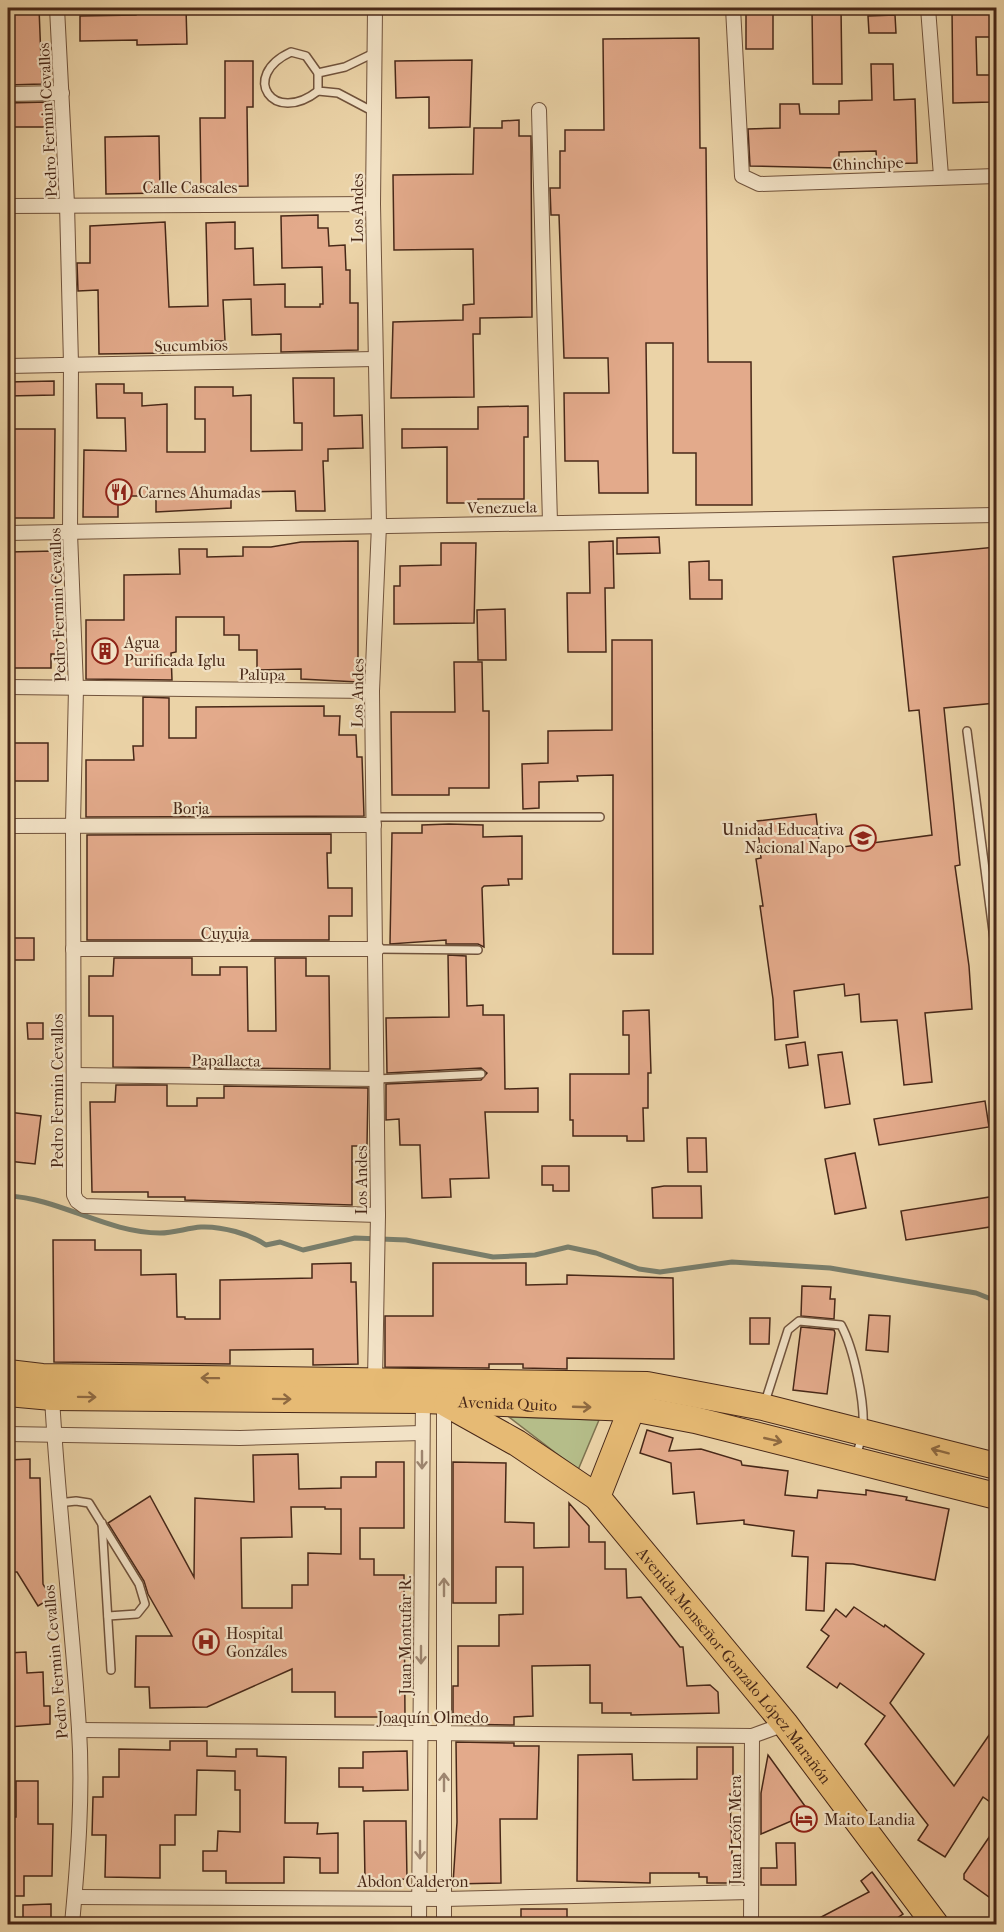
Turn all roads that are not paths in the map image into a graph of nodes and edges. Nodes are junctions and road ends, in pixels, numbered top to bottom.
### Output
1 (57, 8) edge
2 (375, 8) edge
3 (733, 8) edge
4 (928, 8) edge
5 (375, 52) junction
6 (318, 73) junction
7 (318, 91) junction
8 (62, 93) junction
9 (8, 94) edge
10 (539, 110) dead end
11 (374, 112) junction
12 (941, 176) junction
13 (996, 176) edge
14 (68, 204) junction
15 (373, 204) junction
16 (8, 206) edge
17 (375, 359) junction
18 (71, 364) junction
19 (8, 366) edge
20 (996, 515) edge
21 (550, 523) junction
22 (379, 525) junction
23 (8, 533) edge
24 (70, 533) junction
25 (8, 687) edge
26 (76, 688) junction
27 (372, 691) junction
28 (967, 731) dead end
29 (600, 817) dead end
30 (374, 821) junction
31 (73, 824) junction
32 (8, 826) edge
33 (73, 949) junction
34 (376, 949) junction
35 (478, 950) dead end
36 (996, 954) edge
37 (481, 1074) dead end
38 (74, 1075) junction
39 (377, 1079) junction
40 (378, 1218) junction
41 (8, 1373) edge
42 (375, 1380) junction
43 (647, 1385) junction
44 (433, 1391) junction
45 (8, 1393) edge
46 (52, 1397) junction
47 (763, 1407) junction
48 (632, 1408) junction
49 (863, 1431) junction
50 (423, 1432) junction
51 (8, 1434) edge
52 (54, 1436) junction
53 (855, 1460) junction
54 (996, 1466) edge
55 (996, 1496) edge
56 (597, 1497) junction
57 (58, 1503) junction
58 (102, 1521) junction
59 (108, 1616) junction
60 (111, 1670) dead end
61 (785, 1724) junction
62 (79, 1730) junction
63 (421, 1734) junction
64 (444, 1734) junction
65 (752, 1736) junction
66 (751, 1892) junction
67 (75, 1897) junction
68 (420, 1898) junction
69 (444, 1899) junction
70 (72, 1924) edge
71 (419, 1924) edge
72 (444, 1924) edge
73 (751, 1924) edge
74 (935, 1924) edge

1 - 8 street, Pedro Fermin Cevallos
2 - 5 street, Los Andes
3 - 12 street, Chinchipe
4 - 12 street
5 - 6 lane
5 - 11 street, Los Andes
6 - 7 lane
6 - 7 lane
7 - 11 lane
8 - 9 street
8 - 14 street, Pedro Fermin Cevallos
10 - 21 street
11 - 15 street, Los Andes
12 - 13 street, Chinchipe
14 - 15 street, Calle Cascales
14 - 16 street, Calle Cascales
14 - 18 street, Pedro Fermin Cevallos
15 - 17 street, Los Andes
17 - 18 street, Sucumbios
17 - 22 street, Los Andes
18 - 19 street, Sucumbios
18 - 24 street, Pedro Fermin Cevallos
20 - 21 street, Venezuela
21 - 22 street, Venezuela
22 - 24 street, Venezuela
22 - 27 street, Los Andes
23 - 24 street, Venezuela
24 - 26 street, Pedro Fermin Cevallos
25 - 26 street, Palupa
26 - 27 street, Palupa
26 - 31 street, Pedro Fermin Cevallos
27 - 30 street, Los Andes
28 - 36 lane
29 - 30 lane
30 - 31 street, Borja
30 - 34 street, Los Andes
31 - 32 street, Borja
31 - 33 street, Pedro Fermin Cevallos
33 - 34 street, Cuyuja
33 - 38 street, Pedro Fermin Cevallos
34 - 35 lane
34 - 39 street, Los Andes
37 - 39 lane
38 - 39 street, Papallacta
38 - 40 street, Pedro Fermin Cevallos
39 - 40 street, Los Andes
40 - 42 street, Los Andes
42 -> 41 highway, Avenida Quito
42 - 44 highway, Avenida Quito
43 - 44 highway, Avenida Quito
43 - 47 highway, Avenida Quito
43 - 48 highway
46 -> 44 highway, Avenida Quito
44 -> 48 highway, Avenida Quito
44 - 50 street, Juan Montufar R.
44 - 56 highway, Avenida Monseñor Gonzalo López Marañón
64 -> 44 street
45 - 46 highway, Avenida Quito
46 - 52 street, Pedro Fermin Cevallos
47 - 49 highway, Avenida Quito
47 - 49 lane
48 -> 53 highway, Avenida Quito
48 - 56 highway
49 - 53 lane
54 -> 49 highway, Avenida Quito
50 - 52 street
50 -> 63 street, Juan Montufar R.
51 - 52 street
52 - 57 street, Pedro Fermin Cevallos
53 - 55 highway, Avenida Quito
56 - 61 highway, Avenida Monseñor Gonzalo López Marañón
57 - 58 lane
57 - 62 street, Pedro Fermin Cevallos
58 - 59 lane
58 - 59 lane
59 - 60 lane
61 - 65 street, Joaquín Olmedo
61 - 74 highway, Avenida Monseñor Gonzalo López Marañón
62 - 63 street, Joaquín Olmedo
62 - 67 street, Pedro Fermin Cevallos
63 - 64 street, Joaquín Olmedo
63 -> 68 street, Juan Montufar R.
64 - 65 street, Joaquín Olmedo
69 -> 64 street
65 - 66 street, Juan León Mera
66 - 69 street, Abdon Calderon
66 - 73 street, Juan León Mera
67 - 68 street, Abdon Calderon
67 - 70 street, Pedro Fermin Cevallos
68 - 69 street, Abdon Calderon
68 - 71 street, Juan Montufar R.
69 - 72 street

